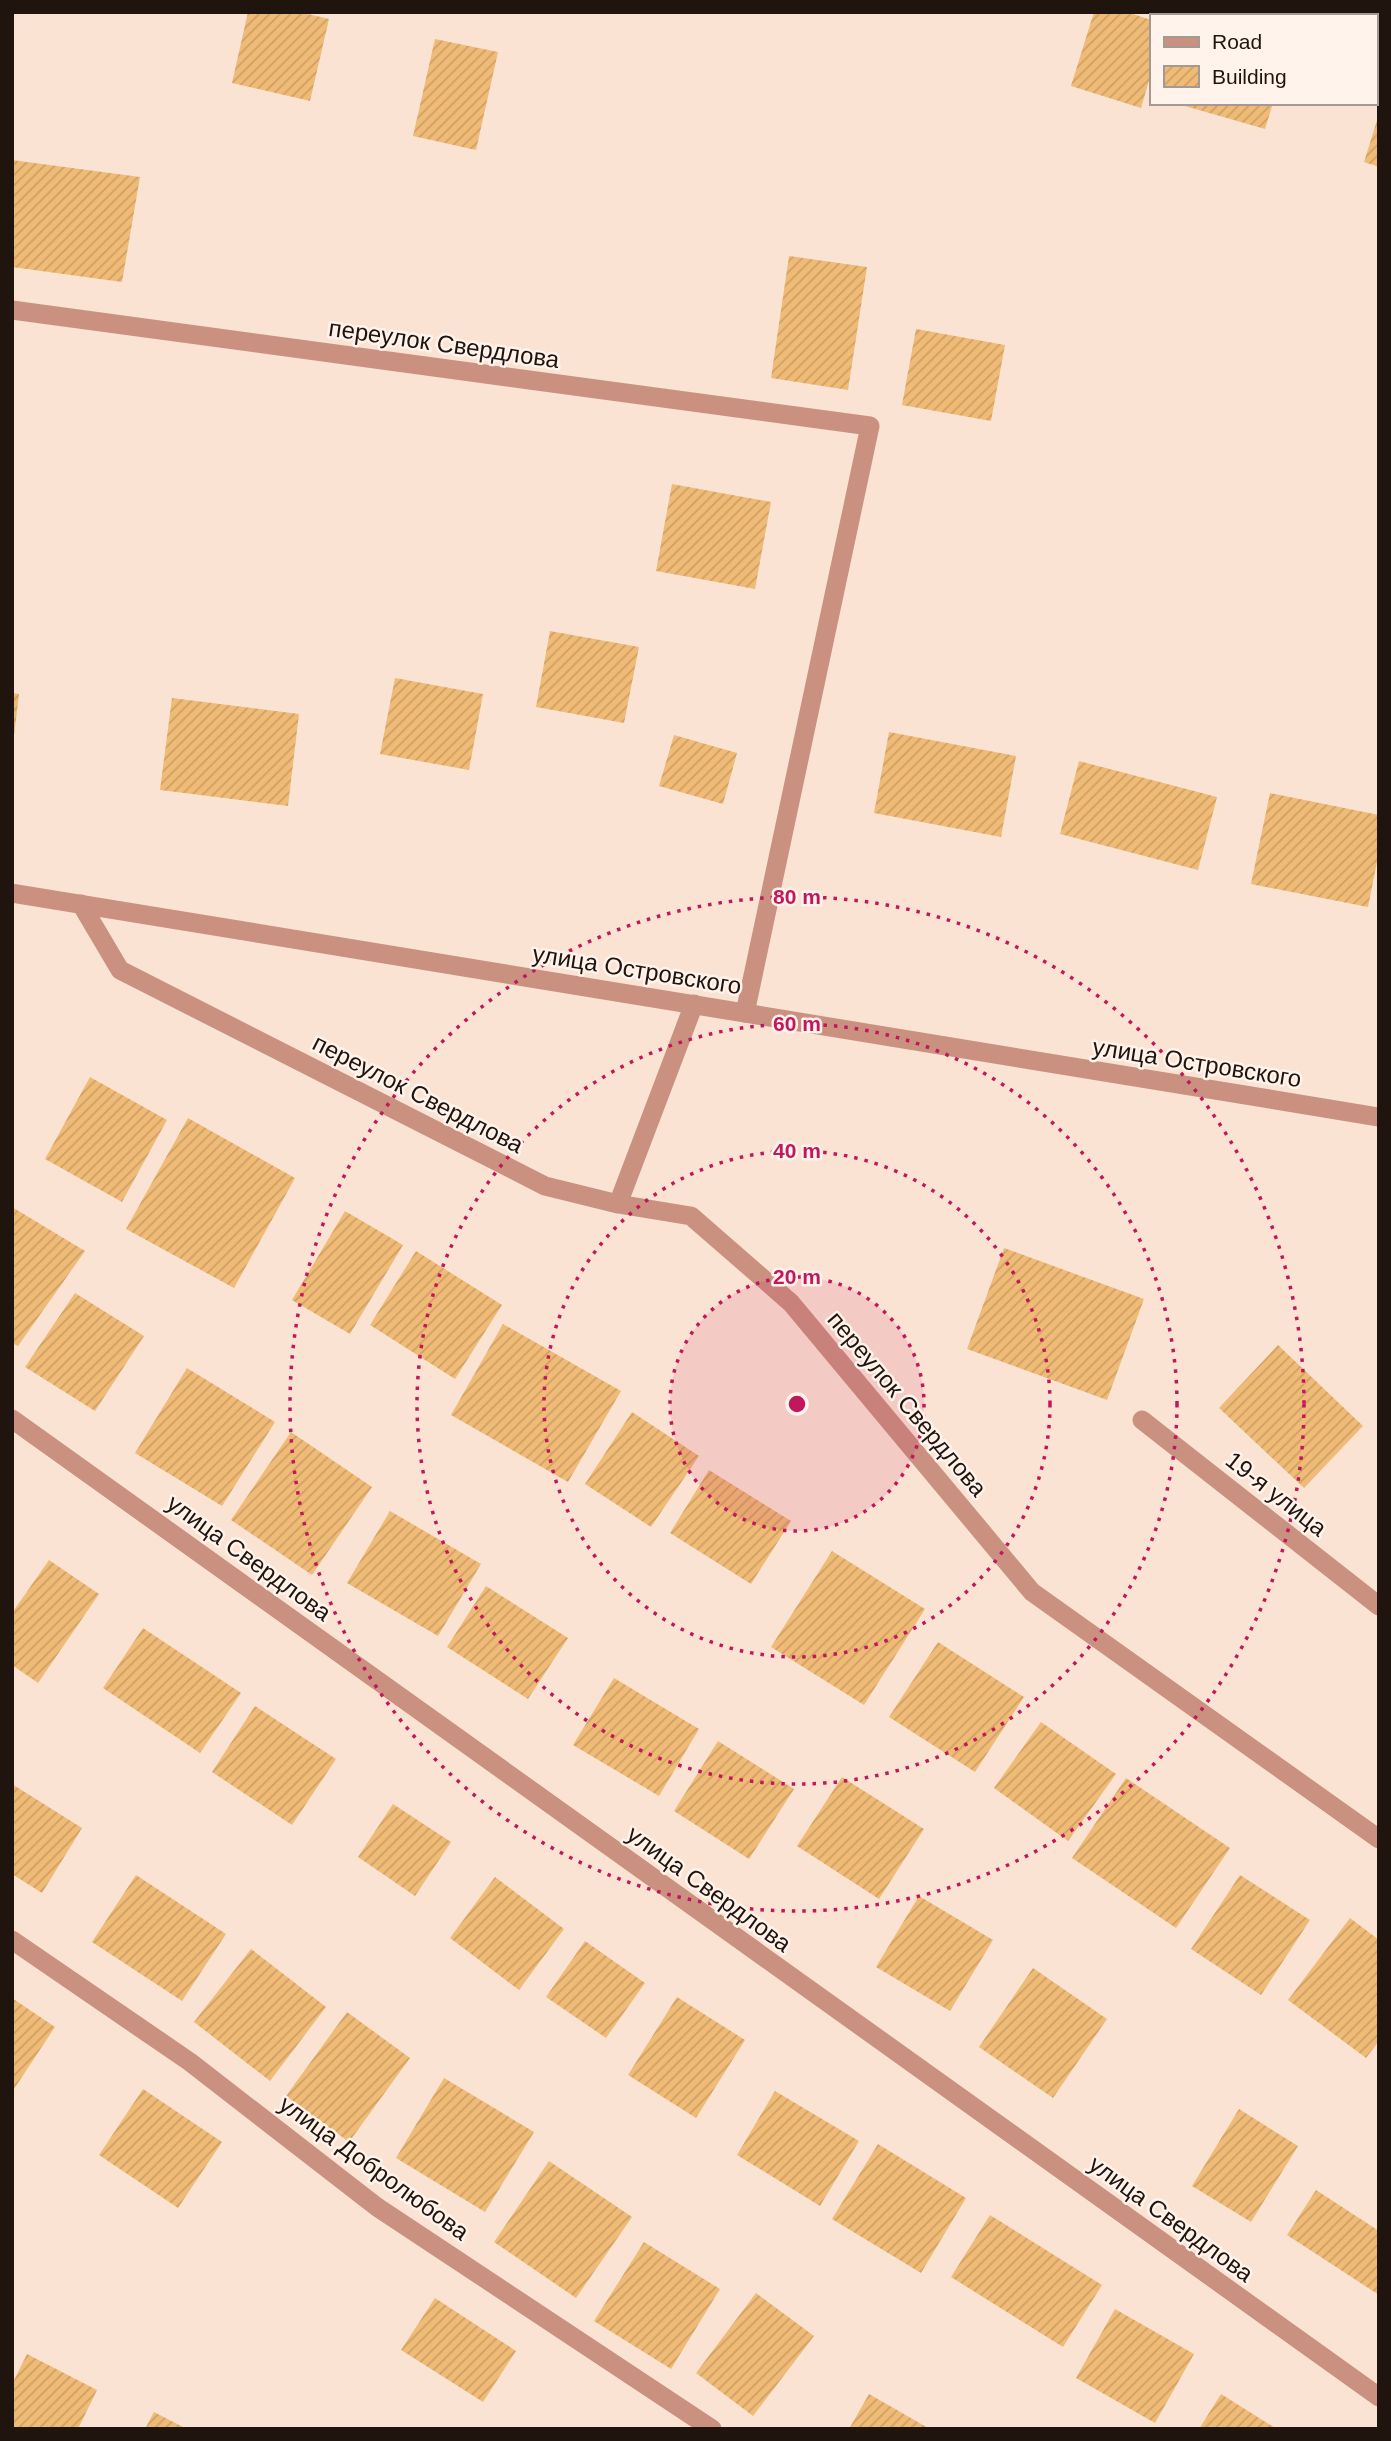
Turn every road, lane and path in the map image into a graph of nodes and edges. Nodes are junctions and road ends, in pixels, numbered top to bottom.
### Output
1 (12, 310) edge
2 (12, 893) edge
3 (81, 904) junction
4 (694, 1004) junction
5 (745, 1013) junction
6 (1379, 1117) edge
7 (618, 1204) junction
8 (12, 1419) edge
9 (1142, 1420) dead end
10 (1379, 1606) edge
11 (1379, 1839) edge
12 (12, 1940) edge
13 (1379, 2397) edge
14 (712, 2429) edge

1 - 5 street, переулок Свердлова
2 - 3 street, улица Островского
3 - 4 street, улица Островского
3 - 7 street, переулок Свердлова
4 - 5 street, улица Островского
4 - 7 street
5 - 6 street, улица Островского
7 - 11 street, переулок Свердлова
8 - 13 street, улица Свердлова
9 - 10 street, 19-я улица
12 - 14 street, улица Добролюбова

